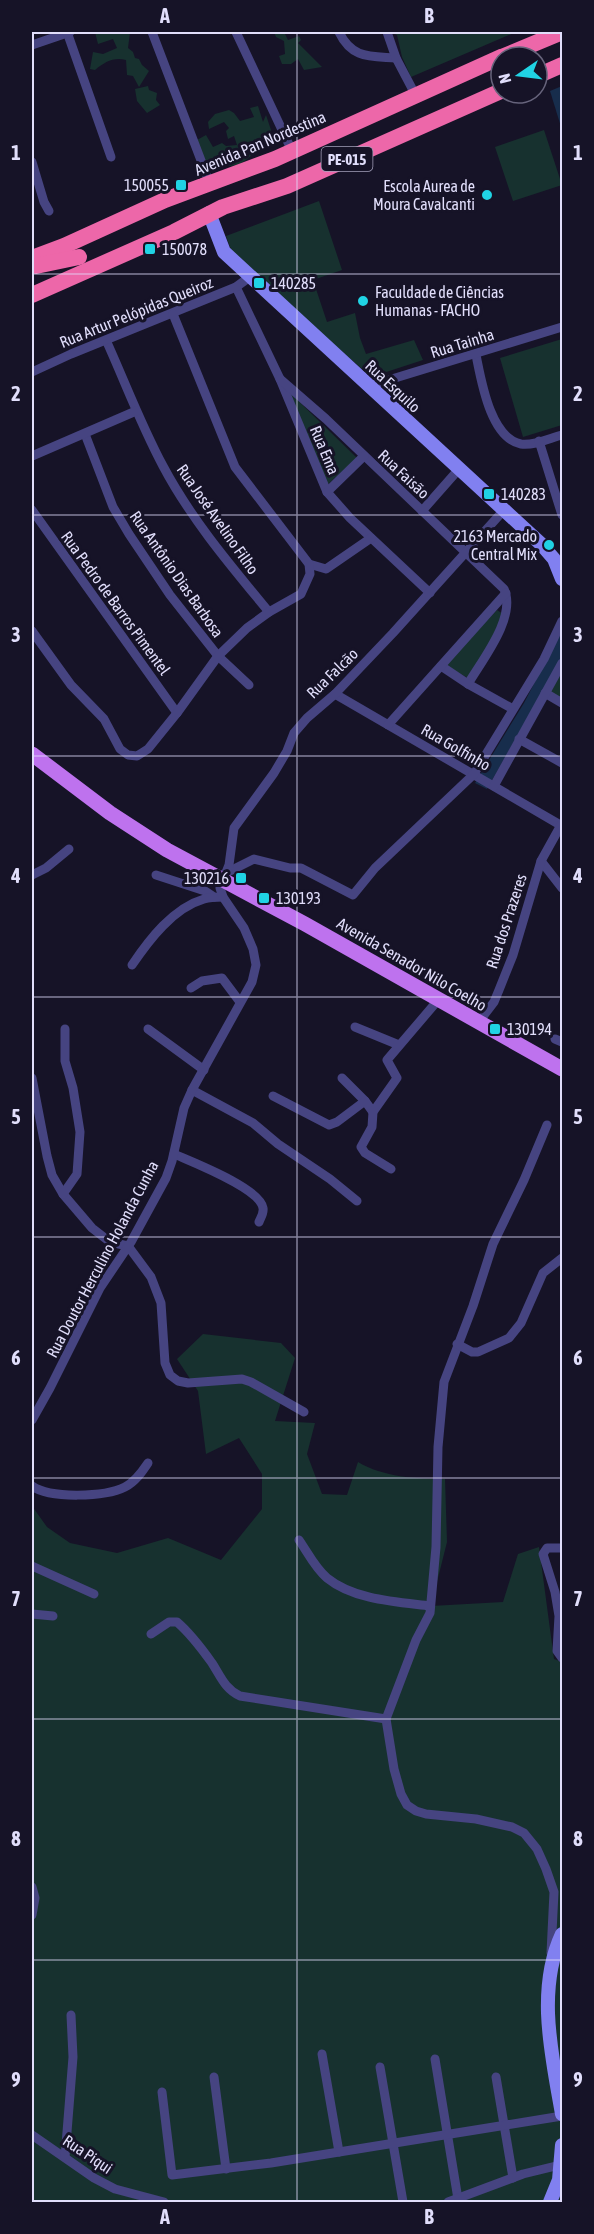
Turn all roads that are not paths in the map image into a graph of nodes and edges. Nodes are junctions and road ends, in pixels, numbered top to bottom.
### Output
1 (68, 32) edge
2 (152, 32) edge
3 (236, 32) edge
4 (339, 32) edge
5 (387, 32) edge
6 (562, 32) edge
7 (32, 45) edge
8 (531, 45) edge
9 (396, 58) junction
10 (489, 63) edge
11 (489, 86) edge
12 (416, 96) junction
13 (489, 96) edge
14 (292, 151) junction
15 (111, 157) dead end
16 (32, 162) edge
17 (210, 184) junction
18 (216, 210) junction
19 (49, 211) dead end
20 (79, 257) dead end
21 (32, 258) edge
22 (32, 267) edge
23 (250, 276) junction
24 (236, 287) junction
25 (32, 295) edge
26 (173, 314) junction
27 (562, 327) edge
28 (106, 340) junction
29 (476, 355) junction
30 (32, 372) edge
31 (279, 379) junction
32 (369, 386) junction
33 (136, 411) junction
34 (85, 434) junction
35 (562, 435) edge
36 (539, 441) junction
37 (32, 456) edge
38 (364, 456) junction
39 (459, 469) junction
40 (327, 492) junction
41 (32, 510) edge
42 (504, 510) junction
43 (422, 511) junction
44 (562, 514) edge
45 (371, 538) junction
46 (468, 552) junction
47 (309, 564) junction
48 (562, 579) edge
49 (430, 593) junction
50 (506, 593) junction
51 (269, 612) junction
52 (562, 621) edge
53 (32, 631) edge
54 (218, 656) junction
55 (562, 663) edge
56 (441, 666) junction
57 (468, 684) junction
58 (249, 685) dead end
59 (546, 693) junction
60 (335, 694) junction
61 (562, 703) edge
62 (513, 709) junction
63 (177, 713) junction
64 (388, 725) junction
65 (519, 740) junction
66 (32, 754) edge
67 (562, 763) edge
68 (475, 775) junction
69 (493, 786) junction
70 (562, 826) edge
71 (69, 849) dead end
72 (541, 861) junction
73 (33, 873) edge
74 (156, 875) dead end
75 (221, 887) junction
76 (562, 888) edge
77 (132, 965) dead end
78 (191, 988) dead end
79 (439, 999) junction
80 (240, 1002) junction
81 (478, 1023) junction
82 (355, 1027) dead end
83 (65, 1029) dead end
84 (148, 1029) dead end
85 (399, 1045) junction
86 (562, 1069) edge
87 (204, 1070) junction
88 (32, 1078) edge
89 (342, 1078) dead end
90 (192, 1089) junction
91 (273, 1096) dead end
92 (365, 1101) junction
93 (373, 1112) junction
94 (35, 1117) edge
95 (547, 1125) dead end
96 (174, 1154) junction
97 (392, 1169) dead end
98 (63, 1194) junction
99 (357, 1201) dead end
100 (259, 1221) dead end
101 (128, 1246) junction
102 (562, 1258) edge
103 (457, 1344) junction
104 (304, 1412) dead end
105 (32, 1420) edge
106 (148, 1463) dead end
107 (32, 1486) edge
108 (299, 1540) dead end
109 (562, 1548) edge
110 (32, 1566) edge
111 (559, 1592) edge
112 (94, 1594) dead end
113 (430, 1606) junction
114 (32, 1614) edge
115 (53, 1616) dead end
116 (152, 1634) dead end
117 (562, 1658) edge
118 (386, 1719) junction
119 (32, 1887) edge
120 (32, 1914) edge
121 (562, 1934) edge
122 (551, 1967) junction
123 (71, 2015) dead end
124 (322, 2054) dead end
125 (435, 2059) dead end
126 (380, 2067) dead end
127 (214, 2077) dead end
128 (496, 2078) dead end
129 (162, 2092) dead end
130 (562, 2115) edge
131 (503, 2125) junction
132 (447, 2135) junction
133 (32, 2136) edge
134 (393, 2143) junction
135 (562, 2145) edge
136 (339, 2152) junction
137 (65, 2157) junction
138 (560, 2165) junction
139 (226, 2169) junction
140 (513, 2178) junction
141 (458, 2199) junction
142 (164, 2202) edge
143 (403, 2202) edge
144 (448, 2202) edge
145 (550, 2202) edge

1 - 7 street
1 - 15 street
2 - 17 street
3 - 14 street
4 - 9 street
5 - 9 street
6 - 8 highway, Avenida Pan Nordestina / PE-015
9 - 12 street
10 - 12 highway, Avenida Pan Nordestina / PE-015
11 - 18 highway, PE-015
12 - 14 highway, Avenida Pan Nordestina / PE-015
13 - 18 highway, PE-015
14 - 17 highway, Avenida Pan Nordestina / PE-015
16 - 19 street
17 - 21 highway, Avenida Pan Nordestina / PE-015
18 - 23 street, Rua Esquilo
18 - 25 highway, PE-015
20 - 22 highway
23 - 24 street, Rua Artur Pelópidas Queiroz
23 - 32 street, Rua Esquilo
24 - 26 street, Rua Artur Pelópidas Queiroz
24 - 31 street, Rua Ema
26 - 28 street, Rua Artur Pelópidas Queiroz
26 - 47 street
27 - 29 street, Rua Tainha
28 - 30 street, Rua Artur Pelópidas Queiroz
28 - 33 street, Rua José Avelino Filho
29 - 32 street, Rua Tainha
29 - 36 street
31 - 38 street, Rua Faisão
31 - 40 street, Rua Ema
32 - 39 street, Rua Esquilo
33 - 34 street
33 - 51 street, Rua José Avelino Filho
34 - 37 street
34 - 54 street, Rua Antônio Dias Barbosa
35 - 36 street
36 - 44 street
38 - 40 street
38 - 43 street, Rua Faisão
39 - 42 street, Rua Esquilo
39 - 43 street
40 - 45 street, Rua Ema
41 - 63 street, Rua Pedro de Barros Pimentel
42 - 46 street, Rua Falcão
42 - 48 street, Rua Esquilo
43 - 46 street, Rua Faisão
45 - 47 street
45 - 49 street, Rua Ema
46 - 49 street, Rua Falcão
46 - 50 street, Rua Faisão
47 - 51 street
49 - 60 street, Rua Falcão
50 - 56 street
50 - 57 street
51 - 54 street
52 - 62 street
53 - 63 street
54 - 58 street, Rua Antônio Dias Barbosa
54 - 63 street
55 - 59 street
56 - 57 street
56 - 64 street
57 - 62 street
59 - 61 street
59 - 65 street
60 - 64 street, Rua Golfinho
60 - 75 street, Rua Falcão
62 - 68 street
64 - 68 street, Rua Golfinho
65 - 67 street
65 - 69 street
66 - 75 main road, Avenida Senador Nilo Coelho
68 - 69 street, Rua Golfinho
68 - 75 street
69 - 70 street, Rua Golfinho
70 - 72 street, Rua dos Prazeres
71 - 73 street
72 - 76 street
72 - 81 street, Rua dos Prazeres
74 - 75 street
75 - 77 street
75 - 79 main road, Avenida Senador Nilo Coelho
75 - 80 street, Rua Doutor Herculino Holanda Cunha
78 - 80 street
79 - 81 main road, Avenida Senador Nilo Coelho
79 - 85 street
80 - 87 street, Rua Doutor Herculino Holanda Cunha
81 - 86 main road, Avenida Senador Nilo Coelho
82 - 85 street
83 - 98 street
84 - 87 street
85 - 93 street
87 - 90 street, Rua Doutor Herculino Holanda Cunha
88 - 94 street
89 - 92 street
90 - 96 street, Rua Doutor Herculino Holanda Cunha
90 - 99 street
91 - 92 street
92 - 93 street
93 - 97 street
94 - 98 street
95 - 103 street
96 - 100 street
96 - 101 street, Rua Doutor Herculino Holanda Cunha
98 - 101 street
101 - 104 street
101 - 105 street, Rua Doutor Herculino Holanda Cunha
102 - 103 street
103 - 113 street
106 - 107 street
108 - 113 street
109 - 111 street
110 - 112 street
111 - 117 street
113 - 118 street
114 - 115 street
116 - 118 street
118 - 122 street
119 - 120 street
121 - 122 street
122 - 130 street
123 - 137 street
124 - 136 street
125 - 132 street
126 - 134 street
127 - 139 street
128 - 131 street
129 - 139 street
130 - 131 street
131 - 132 street
131 - 140 street
132 - 134 street
132 - 141 street
133 - 137 street, Rua Piqui
134 - 136 street
134 - 143 street
135 - 138 street
136 - 139 street
137 - 142 street, Rua Piqui
138 - 140 street
138 - 145 street
140 - 141 street
141 - 144 street

